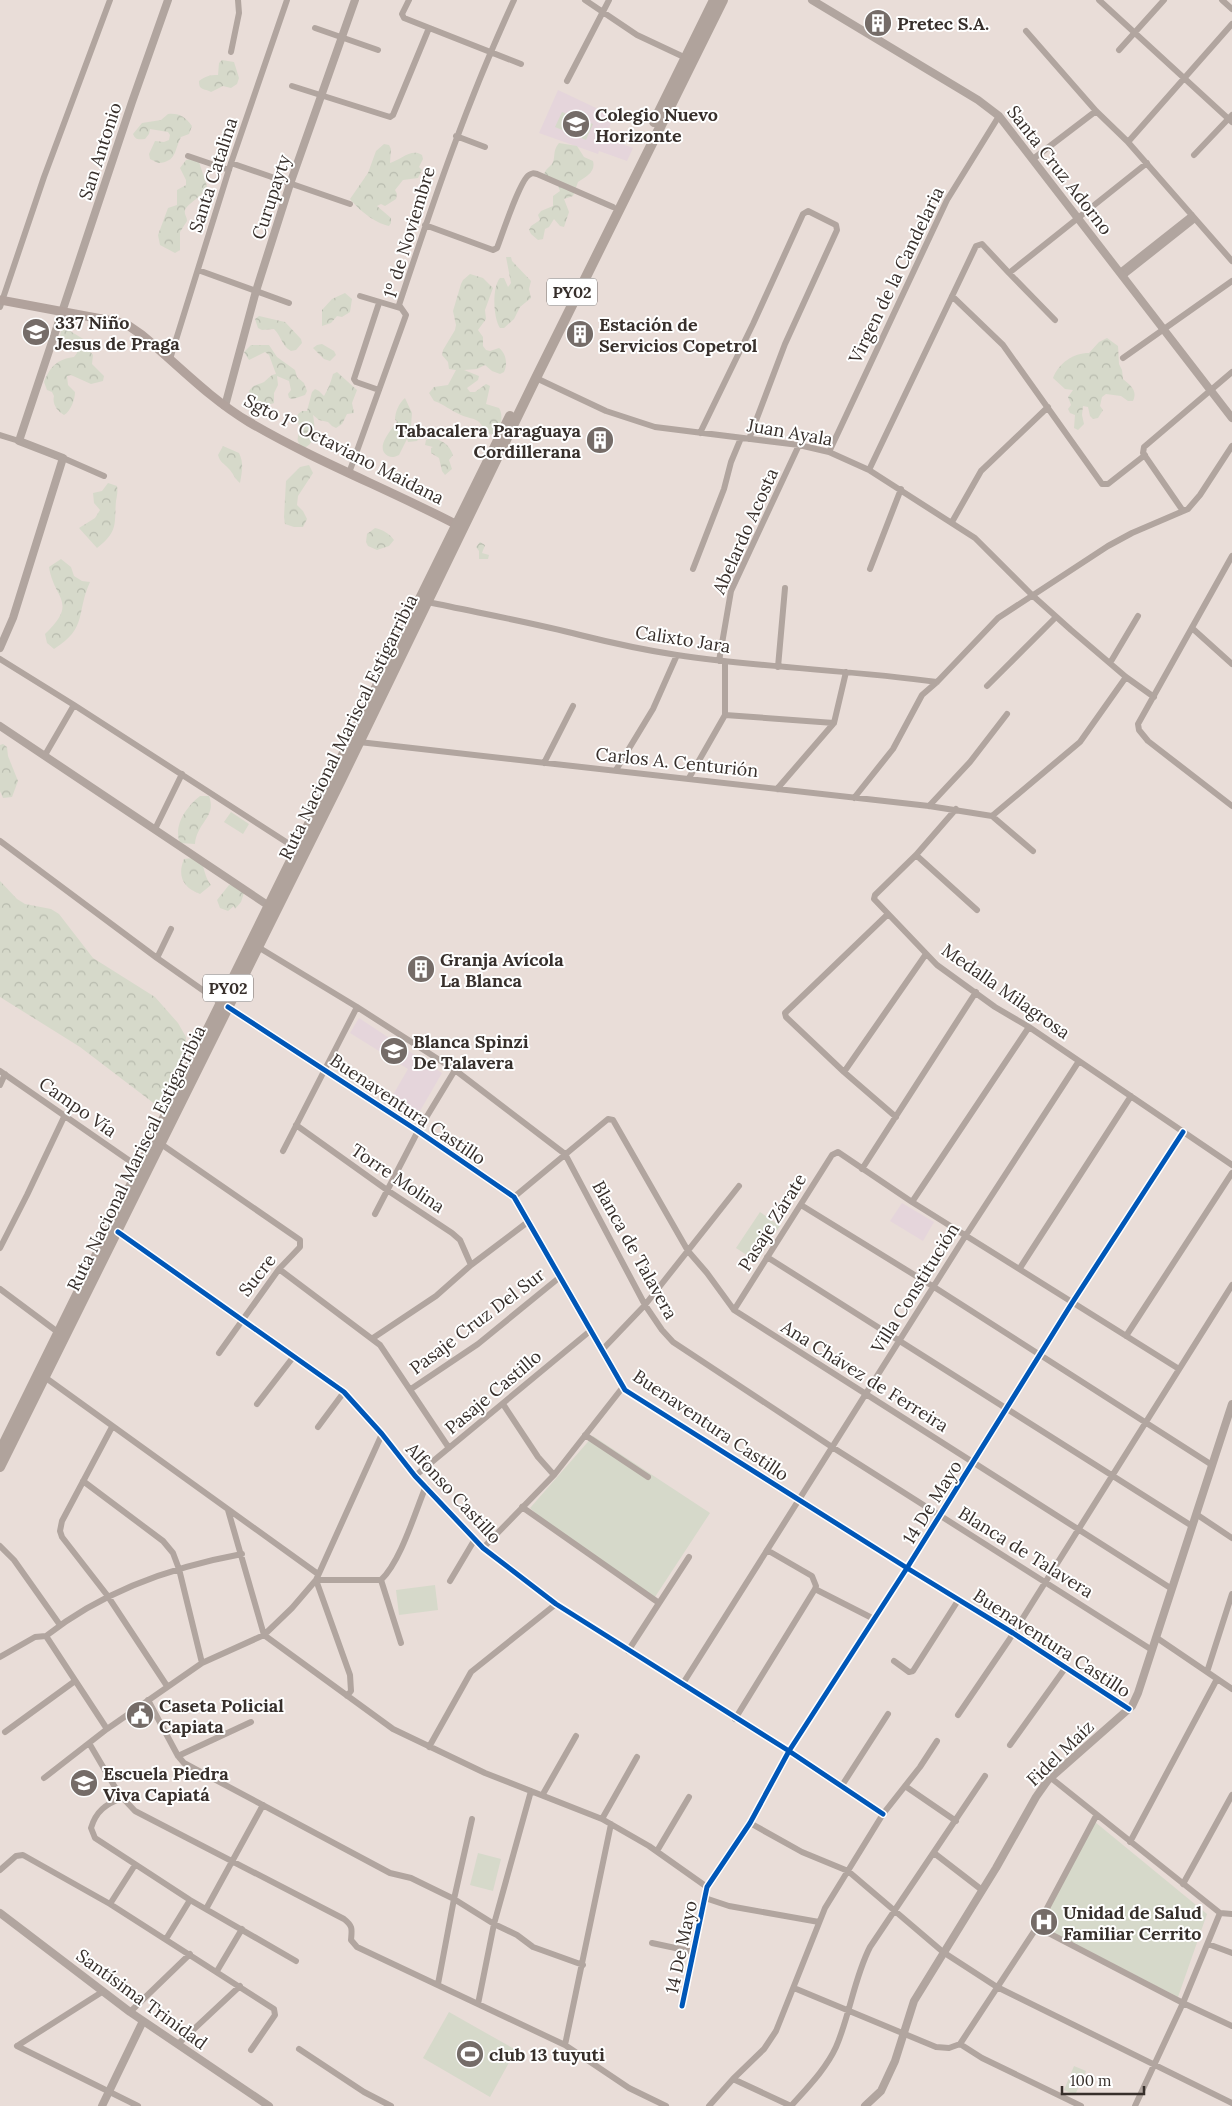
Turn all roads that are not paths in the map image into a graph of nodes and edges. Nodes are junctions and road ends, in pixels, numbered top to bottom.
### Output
1 (110, 0) edge
2 (168, 0) edge
3 (238, 0) edge
4 (286, 0) edge
5 (355, 0) edge
6 (408, 0) edge
7 (514, 0) edge
8 (585, 0) edge
9 (609, 0) edge
10 (714, 0) edge
11 (723, 0) edge
12 (812, 0) edge
13 (1099, 0) edge
14 (1164, 0) edge
15 (1222, 0) edge
16 (1232, 9) edge
17 (602, 13) junction
18 (1232, 24) edge
19 (315, 28) dead end
20 (429, 28) junction
21 (1026, 31) dead end
22 (1135, 32) junction
23 (342, 37) junction
24 (378, 50) dead end
25 (1119, 50) dead end
26 (231, 52) dead end
27 (490, 52) junction
28 (686, 58) junction
29 (521, 64) dead end
30 (1183, 78) junction
31 (567, 81) dead end
32 (292, 86) dead end
33 (322, 96) junction
34 (1096, 111) junction
35 (999, 116) junction
36 (1231, 118) edge
37 (456, 136) junction
38 (1128, 142) junction
39 (485, 147) dead end
40 (188, 156) dead end
41 (1194, 156) dead end
42 (1033, 159) junction
43 (1146, 163) junction
44 (230, 167) junction
45 (290, 184) junction
46 (350, 204) dead end
47 (613, 207) junction
48 (1193, 217) junction
49 (1078, 218) junction
50 (425, 225) junction
51 (1232, 261) edge
52 (198, 270) junction
53 (1009, 273) junction
54 (1122, 274) junction
55 (1232, 281) edge
56 (256, 291) junction
57 (360, 296) dead end
58 (952, 296) junction
59 (1, 302) edge
60 (289, 303) dead end
61 (379, 303) junction
62 (400, 308) junction
63 (61, 313) junction
64 (1055, 320) dead end
65 (1165, 329) junction
66 (1123, 358) dead end
67 (170, 359) junction
68 (1232, 372) edge
69 (536, 378) junction
70 (380, 390) junction
71 (1212, 390) junction
72 (226, 406) junction
73 (1048, 407) junction
74 (1232, 418) edge
75 (700, 433) junction
76 (0, 435) edge
77 (745, 438) junction
78 (19, 441) junction
79 (799, 446) junction
80 (1232, 446) edge
81 (829, 452) junction
82 (1145, 456) junction
83 (63, 458) junction
84 (869, 470) junction
85 (349, 473) junction
86 (104, 476) dead end
87 (901, 489) junction
88 (1183, 511) junction
89 (952, 522) junction
90 (460, 527) junction
91 (1232, 556) edge
92 (1230, 565) edge
93 (693, 569) dead end
94 (870, 569) dead end
95 (784, 588) dead end
96 (1032, 595) junction
97 (428, 602) junction
98 (1138, 616) dead end
99 (1056, 617) junction
100 (1192, 628) junction
101 (0, 648) edge
102 (677, 655) junction
103 (0, 659) edge
104 (722, 661) junction
105 (1110, 663) junction
106 (1232, 664) edge
107 (778, 667) junction
108 (846, 672) junction
109 (1126, 677) junction
110 (937, 682) junction
111 (987, 686) dead end
112 (1154, 697) junction
113 (74, 705) junction
114 (572, 706) dead end
115 (1006, 714) dead end
116 (725, 715) junction
117 (834, 723) junction
118 (0, 726) edge
119 (359, 742) junction
120 (45, 756) junction
121 (544, 763) junction
122 (616, 770) junction
123 (182, 774) junction
124 (689, 778) junction
125 (777, 788) junction
126 (854, 798) junction
127 (929, 806) junction
128 (1232, 806) edge
129 (956, 809) junction
130 (992, 816) junction
131 (155, 829) junction
132 (0, 841) edge
133 (297, 849) junction
134 (1033, 851) dead end
135 (916, 856) junction
136 (269, 906) junction
137 (977, 910) dead end
138 (887, 915) junction
139 (171, 929) dead end
140 (258, 947) junction
141 (926, 954) junction
142 (156, 958) junction
143 (976, 992) junction
144 (224, 1005) junction
145 (357, 1007) junction
146 (1029, 1027) junction
147 (1079, 1061) junction
148 (324, 1070) junction
149 (455, 1070) junction
150 (3, 1072) edge
151 (844, 1072) junction
152 (0, 1085) edge
153 (1131, 1096) junction
154 (64, 1117) junction
155 (896, 1117) junction
156 (296, 1125) junction
157 (418, 1131) junction
158 (1183, 1132) junction
159 (161, 1144) junction
160 (282, 1151) dead end
161 (565, 1154) junction
162 (1232, 1164) edge
163 (140, 1168) junction
164 (862, 1169) junction
165 (1232, 1173) edge
166 (739, 1186) dead end
167 (387, 1190) junction
168 (514, 1196) junction
169 (912, 1202) junction
170 (801, 1205) junction
171 (375, 1214) dead end
172 (529, 1221) junction
173 (118, 1232) junction
174 (966, 1235) junction
175 (0, 1248) edge
176 (688, 1252) junction
177 (767, 1257) junction
178 (471, 1265) junction
179 (1020, 1268) junction
180 (279, 1269) junction
181 (560, 1277) junction
182 (934, 1286) junction
183 (1231, 1288) edge
184 (0, 1289) edge
185 (1072, 1303) junction
186 (645, 1305) junction
187 (734, 1310) junction
188 (243, 1319) junction
189 (590, 1331) junction
190 (59, 1333) junction
191 (1126, 1336) junction
192 (373, 1338) junction
193 (899, 1342) junction
194 (602, 1350) junction
195 (219, 1354) dead end
196 (294, 1356) junction
197 (1039, 1356) junction
198 (1179, 1369) junction
199 (46, 1378) junction
200 (623, 1387) junction
201 (411, 1389) junction
202 (344, 1392) junction
203 (866, 1394) junction
204 (257, 1404) dead end
205 (503, 1404) junction
206 (1232, 1404) edge
207 (1006, 1409) junction
208 (1145, 1423) junction
209 (112, 1427) junction
210 (318, 1427) dead end
211 (382, 1434) junction
212 (585, 1435) junction
213 (832, 1447) junction
214 (449, 1448) junction
215 (0, 1451) edge
216 (974, 1463) junction
217 (1212, 1465) junction
218 (0, 1467) edge
219 (554, 1475) junction
220 (415, 1476) junction
221 (1112, 1476) junction
222 (648, 1478) dead end
223 (83, 1481) junction
224 (426, 1486) junction
225 (798, 1500) junction
226 (522, 1508) junction
227 (228, 1510) junction
228 (1196, 1514) junction
229 (940, 1516) junction
230 (1192, 1526) junction
231 (1077, 1530) junction
232 (1232, 1538) edge
233 (475, 1539) junction
234 (0, 1546) edge
235 (483, 1548) junction
236 (767, 1550) junction
237 (242, 1554) junction
238 (689, 1557) dead end
239 (907, 1568) junction
240 (180, 1569) junction
241 (317, 1577) junction
242 (381, 1580) junction
243 (450, 1581) dead end
244 (1045, 1581) junction
245 (815, 1589) junction
246 (1172, 1589) junction
247 (1232, 1594) edge
248 (107, 1596) junction
249 (959, 1599) junction
250 (659, 1603) junction
251 (556, 1604) junction
252 (874, 1619) junction
253 (60, 1625) junction
254 (1013, 1633) junction
255 (46, 1636) junction
256 (264, 1636) junction
257 (1156, 1638) junction
258 (401, 1643) dead end
259 (1152, 1650) junction
260 (628, 1651) junction
261 (0, 1657) edge
262 (894, 1661) dead end
263 (202, 1663) junction
264 (1066, 1667) junction
265 (1207, 1672) junction
266 (1217, 1679) junction
267 (75, 1681) junction
268 (682, 1685) junction
269 (167, 1686) junction
270 (1232, 1690) edge
271 (347, 1696) junction
272 (148, 1700) junction
273 (1129, 1709) junction
274 (888, 1714) dead end
275 (958, 1715) dead end
276 (734, 1718) junction
277 (251, 1722) dead end
278 (107, 1729) junction
279 (5, 1732) dead end
280 (576, 1736) dead end
281 (937, 1741) dead end
282 (89, 1743) junction
283 (1010, 1746) dead end
284 (429, 1747) junction
285 (789, 1751) junction
286 (178, 1756) junction
287 (637, 1758) dead end
288 (985, 1776) dead end
289 (44, 1778) dead end
290 (1051, 1778) junction
291 (905, 1786) junction
292 (841, 1787) junction
293 (531, 1791) junction
294 (543, 1794) junction
295 (1232, 1794) edge
296 (689, 1797) dead end
297 (122, 1798) junction
298 (263, 1805) junction
299 (883, 1814) junction
300 (1096, 1816) junction
301 (472, 1819) dead end
302 (602, 1819) junction
303 (956, 1821) junction
304 (750, 1823) junction
305 (611, 1824) junction
306 (1130, 1842) junction
307 (657, 1851) junction
308 (934, 1853) junction
309 (233, 1861) junction
310 (135, 1864) junction
311 (0, 1870) edge
312 (848, 1871) junction
313 (1183, 1884) junction
314 (707, 1887) junction
315 (982, 1890) junction
316 (706, 1898) junction
317 (454, 1899) junction
318 (190, 1900) junction
319 (110, 1904) junction
320 (206, 1909) junction
321 (895, 1912) junction
322 (0, 1913) edge
323 (1220, 1913) junction
324 (1232, 1914) edge
325 (819, 1922) junction
326 (494, 1924) junction
327 (1037, 1927) junction
328 (242, 1929) junction
329 (166, 1939) junction
330 (652, 1943) dead end
331 (1208, 1944) junction
332 (694, 1952) junction
333 (943, 1952) junction
334 (1232, 1953) edge
335 (190, 1954) junction
336 (296, 1961) dead end
337 (583, 1965) junction
338 (217, 1971) junction
339 (438, 1984) junction
340 (240, 1986) junction
341 (997, 1987) junction
342 (794, 1988) junction
343 (102, 1992) junction
344 (478, 2004) junction
345 (1183, 2004) junction
346 (682, 2006) dead end
347 (849, 2011) junction
348 (130, 2012) junction
349 (143, 2021) junction
350 (1232, 2026) edge
351 (905, 2033) junction
352 (178, 2044) junction
353 (960, 2044) junction
354 (565, 2045) junction
355 (299, 2049) dead end
356 (251, 2050) dead end
357 (1155, 2063) junction
358 (733, 2079) junction
359 (109, 2091) junction
360 (1232, 2103) edge
361 (102, 2106) edge
362 (138, 2106) edge
363 (269, 2106) edge
364 (391, 2106) edge
365 (666, 2106) edge
366 (709, 2106) edge
367 (791, 2106) edge
368 (865, 2106) edge
369 (1081, 2106) edge
370 (1135, 2106) edge

1 - 59 street
2 - 63 street, San Antonio
3 - 26 street
4 - 44 street, Santa Catalina
5 - 23 street, Curupayty
6 - 20 street
7 - 27 street, 1º de Noviembre
8 - 17 street
9 - 17 street
10 - 28 highway, Ruta Nacional Mariscal Estigarribia / PY02
11 - 69 highway, Ruta Nacional Mariscal Estigarribia / PY02
12 - 35 street, Santa Cruz Adorno
13 - 22 street
14 - 22 street
15 - 16 street
17 - 28 street
17 - 31 street
18 - 30 street
19 - 23 street
20 - 27 street
20 - 33 street
21 - 34 street
22 - 25 street
22 - 30 street
23 - 24 street
23 - 33 street, Curupayty
27 - 29 street
27 - 37 street, 1º de Noviembre
28 - 47 highway, Ruta Nacional Mariscal Estigarribia / PY02
30 - 36 street
30 - 38 street
32 - 33 street
33 - 45 street, Curupayty
34 - 38 street
34 - 42 street
35 - 42 street, Santa Cruz Adorno
35 - 81 street, Virgen de la Candelaria
36 - 41 street
37 - 39 street
37 - 50 street, 1º de Noviembre
38 - 43 street
40 - 44 street
42 - 49 street, Santa Cruz Adorno
43 - 48 street
43 - 49 street
44 - 45 street
44 - 52 street, Santa Catalina
45 - 46 street
45 - 56 street, Curupayty
47 - 50 street
47 - 90 highway, Ruta Nacional Mariscal Estigarribia / PY02
48 - 51 street
48 - 54 street
49 - 53 street
49 - 54 street, Santa Cruz Adorno
50 - 62 street, 1º de Noviembre
52 - 56 street
52 - 67 street, Santa Catalina
53 - 58 street
53 - 64 street
54 - 65 street, Santa Cruz Adorno
55 - 65 street
56 - 60 street
56 - 72 street, Curupayty
57 - 61 street
58 - 73 street
58 - 84 street
59 - 63 main road, Sgto 1° Octaviano Maidana
61 - 62 street
61 - 70 street
62 - 70 street, 1º de Noviembre
63 - 67 main road, Sgto 1° Octaviano Maidana
63 - 78 street, San Antonio
65 - 66 street
65 - 71 street, Santa Cruz Adorno
67 - 72 main road, Sgto 1° Octaviano Maidana
68 - 71 street
69 - 75 street, Juan Ayala
69 - 90 highway, Ruta Nacional Mariscal Estigarribia / PY02
70 - 85 street, 1º de Noviembre
71 - 74 street, Santa Cruz Adorno
71 - 82 street
72 - 85 main road, Sgto 1° Octaviano Maidana
73 - 82 street
73 - 89 street
75 - 77 street, Juan Ayala
75 - 77 street
76 - 78 street
77 - 79 street, Juan Ayala
77 - 93 street
78 - 83 street
79 - 81 street, Juan Ayala
79 - 104 street, Abelardo Acosta
80 - 88 street
81 - 84 street, Juan Ayala
82 - 88 street
83 - 86 street
83 - 101 street
84 - 87 street, Juan Ayala
85 - 90 main road, Sgto 1° Octaviano Maidana
87 - 89 street, Juan Ayala
87 - 94 street
88 - 96 street
89 - 96 street, Juan Ayala
90 - 97 highway, Ruta Nacional Mariscal Estigarribia / PY02
90 - 133 highway, Ruta Nacional Mariscal Estigarribia / PY02
91 - 92 street
92 - 100 street
95 - 107 street
96 - 99 street, Juan Ayala
96 - 110 street
97 - 102 street, Calixto Jara
97 - 119 highway, Ruta Nacional Mariscal Estigarribia / PY02
98 - 105 street
99 - 105 street, Juan Ayala
99 - 111 street
100 - 106 street
100 - 112 street
102 - 104 street, Calixto Jara
102 - 122 street
103 - 113 street
104 - 107 street, Calixto Jara
104 - 116 street
105 - 109 street, Juan Ayala
107 - 108 street, Calixto Jara
108 - 110 street, Calixto Jara
108 - 117 street
109 - 112 street, Juan Ayala
109 - 130 street
110 - 126 street
112 - 128 street
113 - 120 street
113 - 123 street
114 - 121 street
115 - 127 street
116 - 117 street
116 - 124 street
117 - 125 street
118 - 120 street
119 - 121 street, Carlos A. Centurión
119 - 140 highway, Ruta Nacional Mariscal Estigarribia / PY02
120 - 131 street
121 - 122 street, Carlos A. Centurión
122 - 124 street, Carlos A. Centurión
123 - 131 street
123 - 133 street
124 - 125 street, Carlos A. Centurión
125 - 126 street, Carlos A. Centurión
126 - 127 street, Carlos A. Centurión
127 - 129 street, Carlos A. Centurión
129 - 130 street, Carlos A. Centurión
129 - 135 street, Medalla Milagrosa
130 - 134 street
131 - 136 street
132 - 142 street, Buenaventura Castillo
133 - 136 highway, Ruta Nacional Mariscal Estigarribia / PY02
135 - 137 street
135 - 138 street, Medalla Milagrosa
136 - 144 highway, Ruta Nacional Mariscal Estigarribia / PY02
138 - 141 street, Medalla Milagrosa
138 - 151 street
139 - 142 street
140 - 144 highway, Ruta Nacional Mariscal Estigarribia / PY02
140 - 145 street, Blanca de Talavera
141 - 143 street, Medalla Milagrosa
141 - 151 street
142 - 144 street, Buenaventura Castillo
143 - 146 street, Medalla Milagrosa
143 - 155 street
144 - 148 street, Buenaventura Castillo
144 - 159 highway, Ruta Nacional Mariscal Estigarribia / PY02
144 - 163 highway, Ruta Nacional Mariscal Estigarribia / PY02
145 - 148 street
145 - 149 street, Blanca de Talavera
146 - 147 street, Medalla Milagrosa
146 - 169 street
147 - 153 street, Medalla Milagrosa
147 - 174 street, Villa Constitución
148 - 156 street
148 - 157 street, Buenaventura Castillo
149 - 157 street
149 - 161 street, Blanca de Talavera
150 - 152 street
150 - 154 street, Campo Vía
151 - 155 street
153 - 158 street, Medalla Milagrosa
153 - 179 street
154 - 163 street, Campo Vía
154 - 175 street
155 - 164 street
156 - 160 street
156 - 167 street, Torre Molina
157 - 167 street
157 - 168 street, Buenaventura Castillo
158 - 162 street, Medalla Milagrosa
158 - 185 street, 14 De Mayo
159 - 173 highway, Ruta Nacional Mariscal Estigarribia / PY02
159 - 180 street, Sucre
161 - 168 street
161 - 176 street, Ana Chávez de Ferreira
161 - 186 street, Blanca de Talavera
163 - 190 highway, Ruta Nacional Mariscal Estigarribia / PY02
164 - 169 street
164 - 170 street, Pasaje Zárate
165 - 191 street
166 - 176 street
167 - 171 street
167 - 178 street, Torre Molina
168 - 172 street, Buenaventura Castillo
169 - 174 street
170 - 177 street, Pasaje Zárate
170 - 182 street
172 - 178 street
172 - 181 street, Buenaventura Castillo
173 - 188 street, Alfonso Castillo
173 - 199 highway, Ruta Nacional Mariscal Estigarribia / PY02
174 - 179 street
174 - 182 street, Villa Constitución
176 - 186 street
176 - 187 street, Ana Chávez de Ferreira
177 - 187 street, Pasaje Zárate
177 - 193 street
178 - 192 street
179 - 185 street
180 - 188 street, Sucre
180 - 192 street
181 - 189 street, Buenaventura Castillo
181 - 201 street, Pasaje Cruz Del Sur
182 - 193 street, Villa Constitución
182 - 197 street
183 - 198 street
184 - 190 street
185 - 191 street
185 - 197 street, 14 De Mayo
186 - 194 street
186 - 213 street, Blanca de Talavera
187 - 203 street, Ana Chávez de Ferreira
188 - 195 street, Sucre
188 - 196 street, Alfonso Castillo
189 - 194 street, Buenaventura Castillo
189 - 205 street, Pasaje Castillo
190 - 215 highway, Ruta Nacional Mariscal Estigarribia / PY02
191 - 198 street
192 - 201 street
193 - 203 street, Villa Constitución
193 - 207 street
194 - 200 street, Buenaventura Castillo
196 - 202 street, Alfonso Castillo
196 - 204 street
197 - 207 street, 14 De Mayo
197 - 208 street
198 - 208 street
199 - 209 street
199 - 218 highway, Ruta Nacional Mariscal Estigarribia / PY02
200 - 212 street
200 - 225 street, Buenaventura Castillo
201 - 214 street
202 - 210 street
202 - 211 street, Alfonso Castillo
203 - 213 street, Villa Constitución
203 - 216 street, Ana Chávez de Ferreira
205 - 214 street, Pasaje Castillo
205 - 219 street
206 - 217 street, Fidel Maíz
207 - 216 street, 14 De Mayo
207 - 221 street
208 - 217 street
208 - 221 street
209 - 223 street
209 - 227 street
211 - 220 street, Alfonso Castillo
211 - 241 street
212 - 219 street
212 - 222 street
213 - 225 street, Villa Constitución
213 - 229 street, Blanca de Talavera
214 - 220 street, Pasaje Castillo
216 - 229 street, 14 De Mayo
216 - 231 street, Ana Chávez de Ferreira
217 - 228 street, Fidel Maíz
219 - 226 street
220 - 224 street, Alfonso Castillo
221 - 230 street
221 - 231 street
223 - 240 street
223 - 248 street
224 - 233 street, Alfonso Castillo
224 - 242 street
225 - 236 street, Villa Constitución
225 - 239 street, Buenaventura Castillo
226 - 235 street
226 - 250 street
227 - 237 street
227 - 241 street
228 - 230 street, Fidel Maíz
228 - 232 street
229 - 239 street, 14 De Mayo
229 - 244 street, Blanca de Talavera
230 - 246 street, Fidel Maíz
231 - 244 street
231 - 246 street, Ana Chávez de Ferreira
233 - 235 street, Alfonso Castillo
233 - 243 street
234 - 253 street
235 - 251 street, Alfonso Castillo
236 - 245 street
236 - 268 street, Villa Constitución
237 - 240 street
237 - 256 street
238 - 250 street
239 - 249 street, Buenaventura Castillo
239 - 252 street, 14 De Mayo
240 - 248 street
240 - 263 street
241 - 242 street
241 - 256 street
241 - 271 street
242 - 258 street
244 - 254 street
244 - 259 street, Blanca de Talavera
245 - 252 street
245 - 276 street
246 - 257 street, Fidel Maíz
247 - 265 street
248 - 253 street
248 - 269 street
249 - 254 street, Buenaventura Castillo
249 - 262 street
250 - 260 street
251 - 260 street, Alfonso Castillo
251 - 284 street
252 - 285 street, 14 De Mayo
253 - 255 street
254 - 264 street, Buenaventura Castillo
254 - 275 street
255 - 261 street
255 - 267 street
256 - 263 street
256 - 271 street
257 - 259 street, Fidel Maíz
257 - 265 street
259 - 273 street, Fidel Maíz
260 - 268 street, Alfonso Castillo
263 - 269 street
264 - 273 street, Buenaventura Castillo
264 - 283 street
265 - 266 street
266 - 270 street
266 - 306 street
267 - 278 street
267 - 279 street
268 - 276 street, Alfonso Castillo
269 - 272 street
271 - 284 street
272 - 278 street
272 - 286 street
273 - 290 street, Fidel Maíz
274 - 292 street
276 - 285 street, Alfonso Castillo
277 - 286 street
278 - 282 street
280 - 294 street
281 - 291 street
282 - 289 street
282 - 297 street
284 - 293 street
285 - 292 street, Alfonso Castillo
285 - 304 street, 14 De Mayo
286 - 298 street
287 - 302 street
288 - 303 street
290 - 300 street
290 - 315 street, Fidel Maíz
291 - 299 street
291 - 303 street
292 - 299 street, Alfonso Castillo
293 - 294 street
293 - 326 street
294 - 302 street
295 - 313 street
296 - 307 street
297 - 309 street
297 - 310 street
298 - 309 street
298 - 317 street
299 - 312 street
300 - 306 street
300 - 327 street
301 - 317 street
302 - 305 street
303 - 308 street
304 - 312 street
304 - 314 street, 14 De Mayo
305 - 307 street
305 - 337 street
306 - 313 street
307 - 314 street
308 - 315 street
308 - 321 street
309 - 320 street
309 - 339 street
310 - 318 street
310 - 319 street
311 - 319 street
312 - 321 street
312 - 325 street
313 - 323 street
314 - 316 street, 14 De Mayo
315 - 333 street, Fidel Maíz
316 - 325 street
316 - 332 street, 14 De Mayo
317 - 326 street
317 - 339 street
318 - 320 street
318 - 329 street
319 - 329 street
320 - 328 street
321 - 333 street
321 - 347 street
322 - 343 street, Santísima Trinidad
323 - 324 street
323 - 331 street
325 - 342 street
326 - 337 street
326 - 344 street
327 - 341 street
327 - 345 street
328 - 336 street
328 - 338 street
329 - 335 street
330 - 332 street
331 - 334 street
331 - 345 street
332 - 346 street, 14 De Mayo
333 - 341 street
333 - 351 street, Fidel Maíz
335 - 338 street
335 - 348 street
337 - 354 street
338 - 340 street
339 - 344 street
340 - 352 street
340 - 356 street
341 - 353 street
341 - 357 street
342 - 347 street
342 - 358 street
343 - 348 street, Santísima Trinidad
343 - 359 street
344 - 354 street
345 - 350 street
345 - 357 street
347 - 351 street
347 - 367 street
348 - 349 street, Santísima Trinidad
349 - 352 street, Santísima Trinidad
349 - 359 street
351 - 353 street
351 - 368 street, Fidel Maíz
352 - 363 street, Santísima Trinidad
353 - 369 street
354 - 365 street
355 - 364 street
357 - 360 street
357 - 370 street
358 - 366 street
358 - 367 street
359 - 361 street
359 - 362 street

